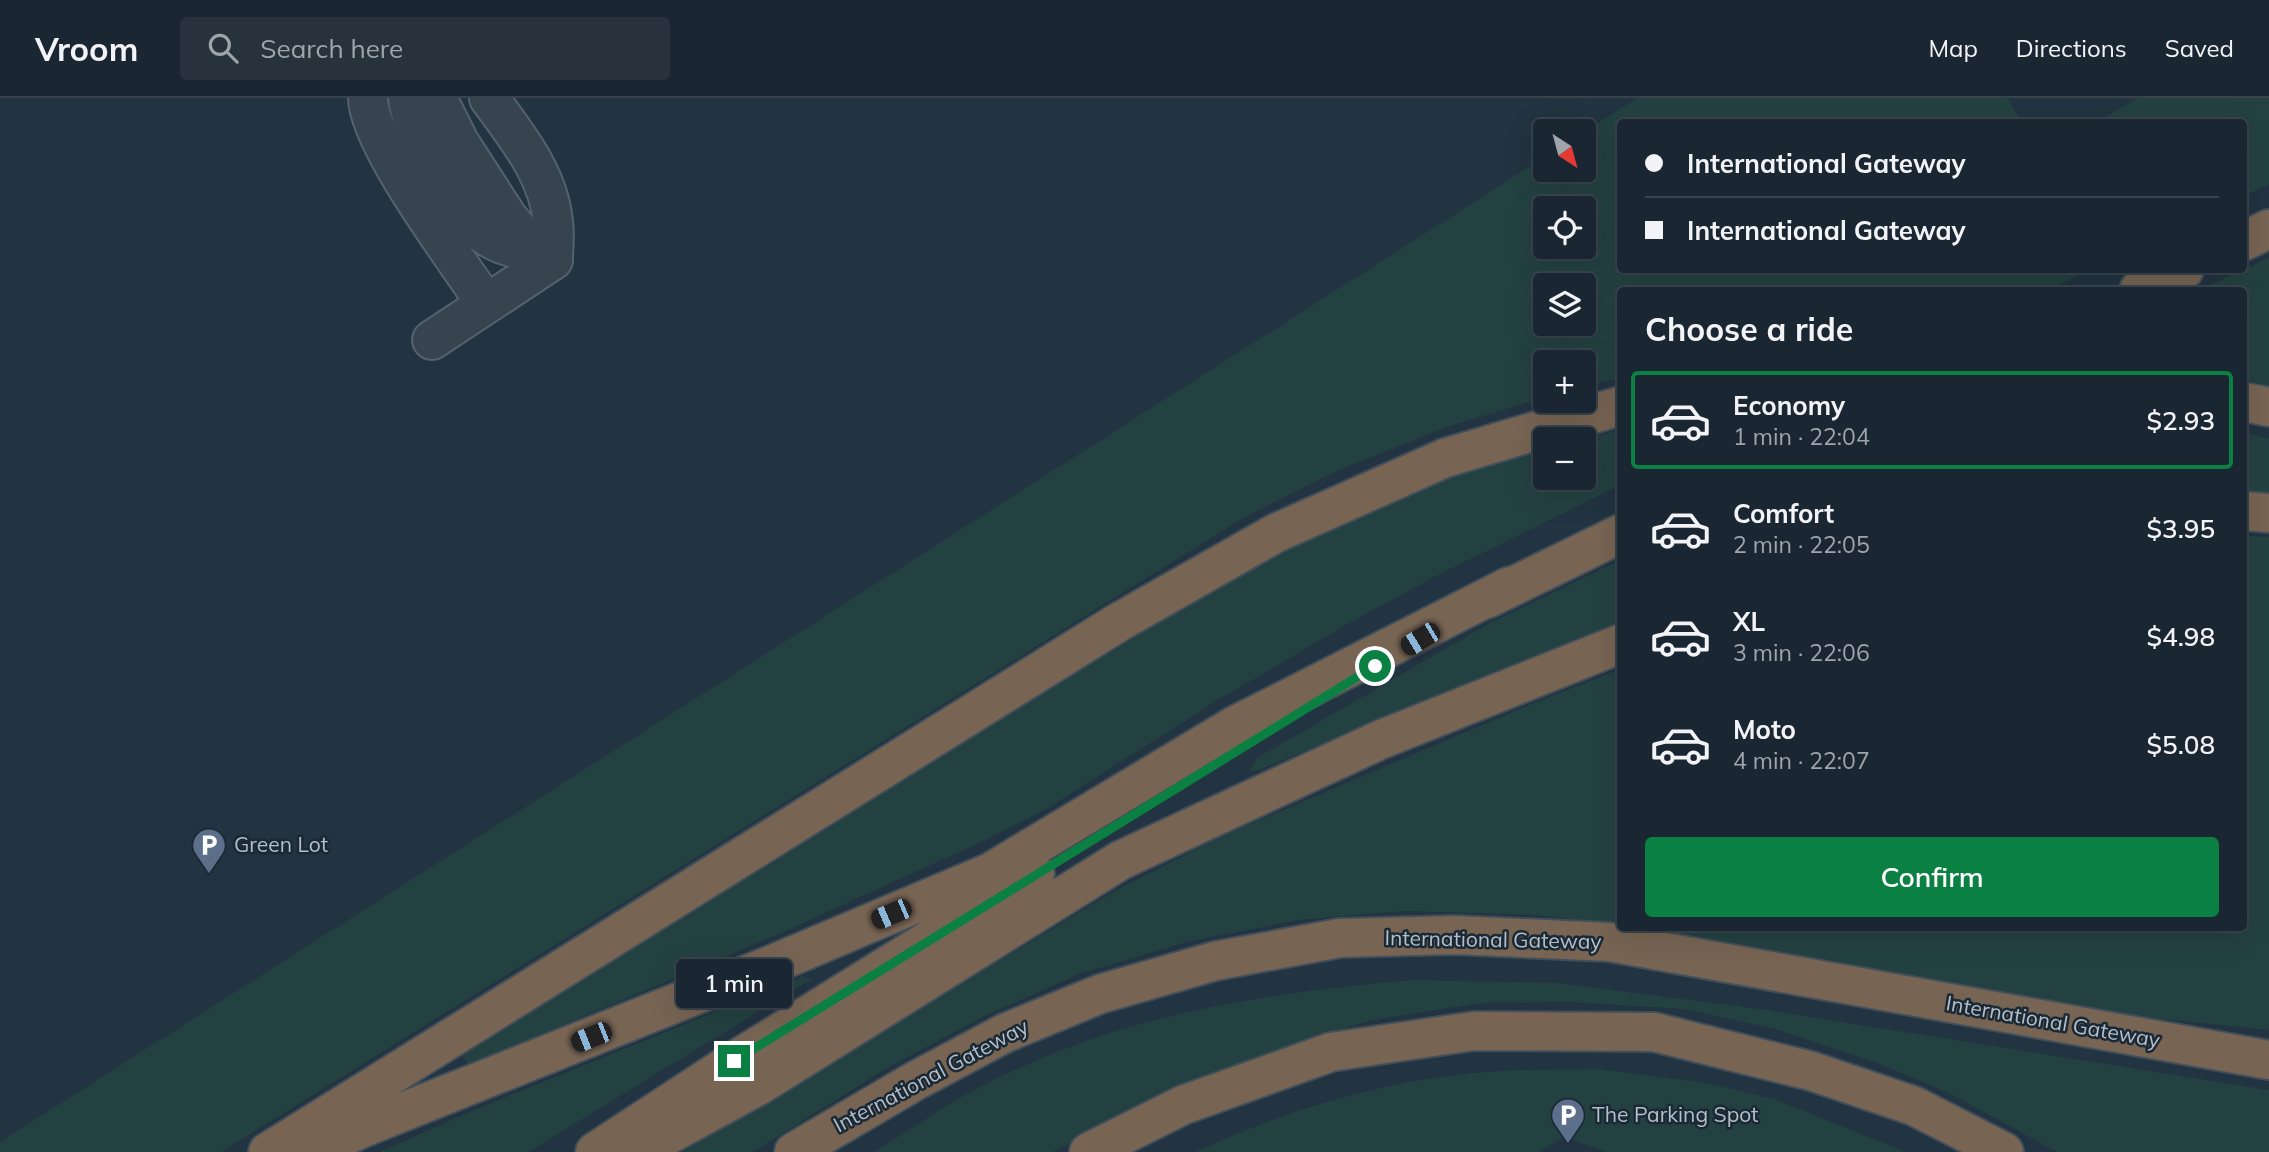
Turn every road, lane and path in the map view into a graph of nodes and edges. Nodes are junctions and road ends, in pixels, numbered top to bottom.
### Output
1 (351, 98) edge
2 (358, 98) edge
3 (368, 98) edge
4 (408, 98) edge
5 (437, 98) edge
6 (461, 98) edge
7 (489, 98) edge
8 (393, 162) junction
9 (2269, 229) edge
10 (2247, 240) edge
11 (554, 260) junction
12 (2176, 273) edge
13 (2146, 287) edge
14 (486, 304) junction
15 (432, 340) dead end
16 (2247, 403) edge
17 (1617, 407) edge
18 (2269, 407) edge
19 (2247, 511) edge
20 (2269, 513) edge
21 (1617, 535) edge
22 (1510, 586) junction
23 (1617, 645) edge
24 (2269, 1060) edge
25 (268, 1152) edge
26 (310, 1152) edge
27 (595, 1152) edge
28 (637, 1152) edge
29 (794, 1152) edge
30 (1089, 1152) edge
31 (2004, 1152) edge

1 - 8 lane
2 - 8 lane
3 - 8 lane
4 - 11 lane
5 - 11 lane
6 - 11 lane
7 - 11 lane
8 - 14 lane
9 - 10 highway
11 - 14 lane
12 - 13 highway
14 - 15 lane
16 - 18 highway
17 - 25 highway
19 - 20 highway
21 - 22 highway
22 - 26 highway
22 - 27 highway
23 - 28 highway
24 - 29 highway, International Gateway
30 - 31 highway

